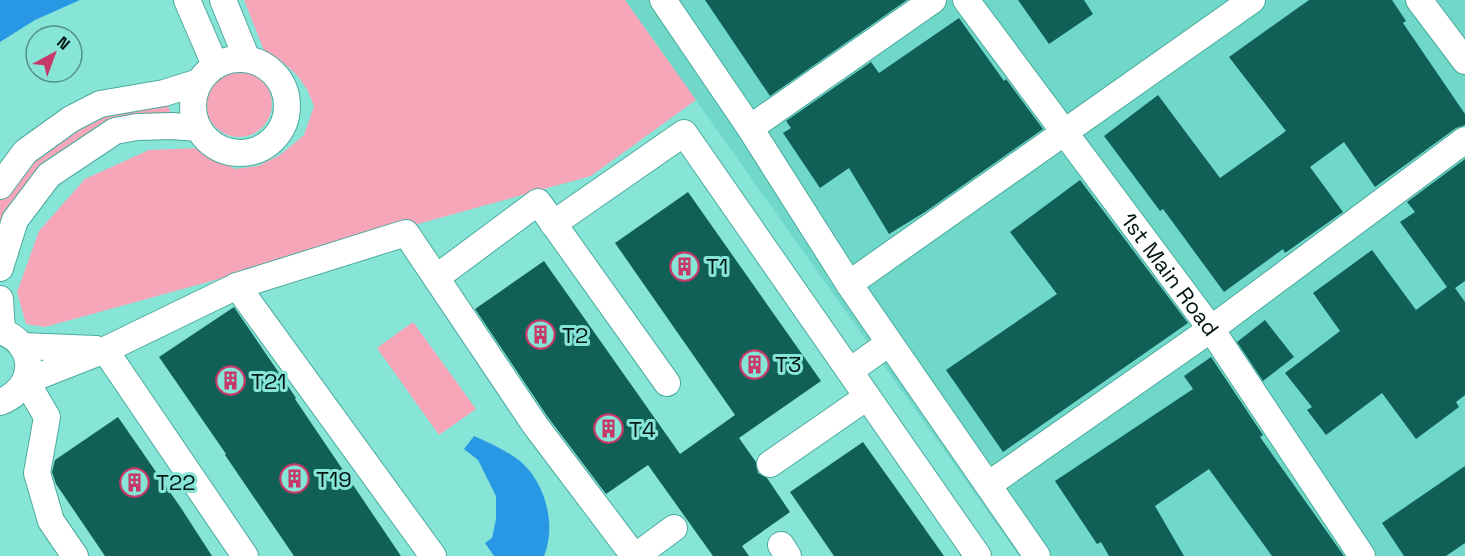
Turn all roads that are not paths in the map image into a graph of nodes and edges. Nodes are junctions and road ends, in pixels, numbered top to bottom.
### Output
1 (187, 0) edge
2 (223, 0) edge
3 (663, 0) edge
4 (933, 0) edge
5 (966, 0) edge
6 (1252, 0) edge
7 (1419, 0) edge
8 (247, 59) junction
9 (1465, 61) edge
10 (207, 74) junction
11 (198, 128) junction
12 (750, 128) junction
13 (1065, 133) junction
14 (1465, 140) edge
15 (0, 186) edge
16 (553, 224) junction
17 (0, 268) edge
18 (436, 277) junction
19 (849, 284) junction
20 (237, 286) junction
21 (0, 299) edge
22 (1211, 328) junction
23 (8, 336) edge
24 (889, 343) junction
25 (105, 350) junction
26 (850, 371) junction
27 (26, 381) junction
28 (667, 383) dead end
29 (867, 397) junction
30 (0, 402) edge
31 (770, 464) dead end
32 (988, 485) junction
33 (674, 528) dead end
34 (75, 556) edge
35 (245, 556) edge
36 (433, 556) edge
37 (635, 556) edge
38 (978, 556) edge
39 (1037, 556) edge
40 (1362, 556) edge

1 - 10 street
2 - 8 street
3 - 12 street
4 - 12 street
5 - 13 street, 1st Main Road
6 - 13 street
7 - 9 street
8 - 10 street
8 - 11 street
10 - 11 street
10 - 15 street
11 - 17 street
12 - 19 street
13 - 19 street
13 - 22 street, 1st Main Road
14 - 22 street
16 - 18 street
16 - 26 street
16 - 28 street
18 - 20 street
18 - 37 street
19 - 24 street
20 - 25 street
20 - 36 street
21 - 23 street
22 - 32 street
22 - 40 street, 1st Main Road
23 - 25 street
23 - 27 street
24 - 26 street
24 - 32 street
25 - 27 street
25 - 35 street
26 - 29 street
27 - 30 street
27 - 34 street
29 - 31 street
29 - 38 street
32 - 39 street
33 - 37 street

